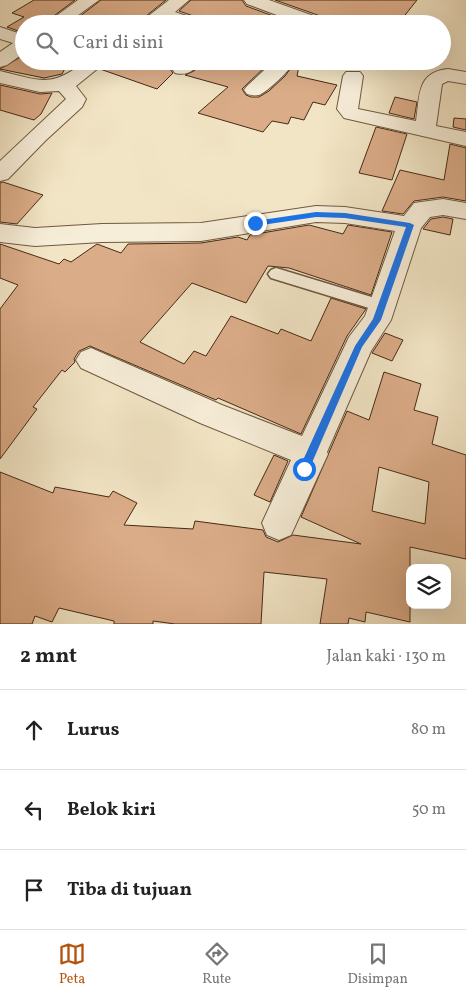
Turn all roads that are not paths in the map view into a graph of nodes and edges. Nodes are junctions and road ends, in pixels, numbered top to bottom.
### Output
1 (54, 0) edge
2 (180, 0) edge
3 (253, 0) edge
4 (84, 4) edge
5 (68, 15) edge
6 (159, 15) edge
7 (294, 15) edge
8 (0, 33) edge
9 (15, 39) edge
10 (15, 50) edge
11 (0, 61) edge
12 (84, 70) edge
13 (278, 70) edge
14 (353, 76) dead end
15 (0, 77) edge
16 (466, 78) edge
17 (64, 84) junction
18 (254, 90) dead end
19 (425, 131) junction
20 (466, 139) edge
21 (0, 174) edge
22 (466, 211) edge
23 (410, 225) junction
24 (0, 233) edge
25 (276, 274) dead end
26 (382, 306) junction
27 (91, 360) dead end
28 (312, 454) junction
29 (278, 522) dead end

1 - 4 street
2 - 6 street
3 - 7 street
4 - 5 street
8 - 9 street
10 - 11 street
12 - 17 street
13 - 18 street
14 - 19 street
15 - 17 street
16 - 19 street
17 - 21 street
19 - 20 street
22 - 23 street
23 - 24 street
23 - 26 street
25 - 26 lane
26 - 28 street
27 - 28 street
28 - 29 street

